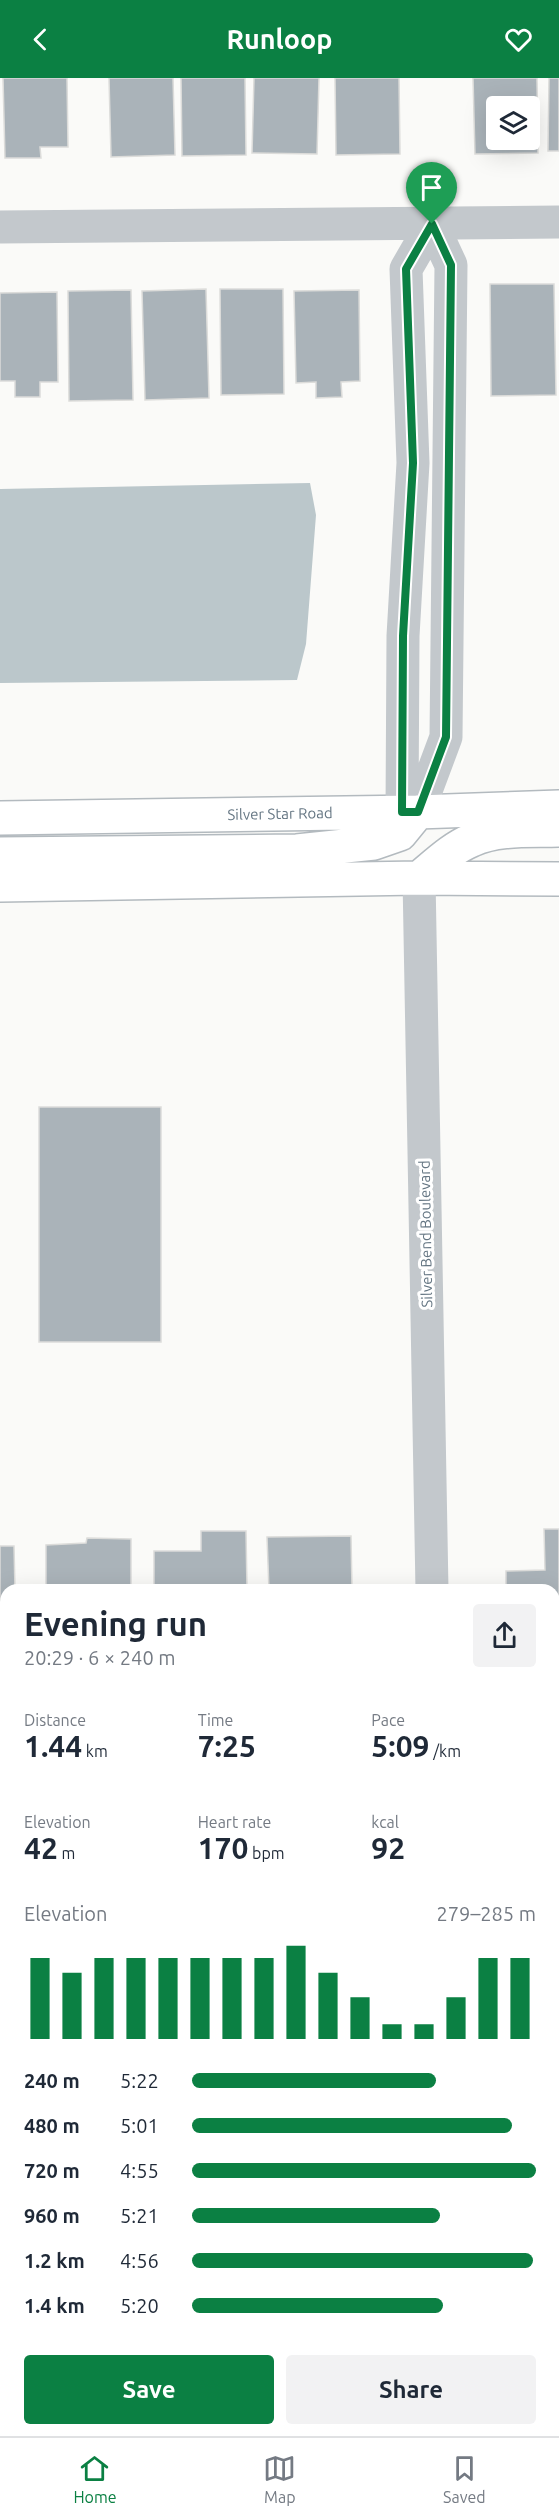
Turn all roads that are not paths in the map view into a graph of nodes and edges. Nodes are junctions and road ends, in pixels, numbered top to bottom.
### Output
1 (559, 222) edge
2 (432, 224) junction
3 (0, 228) edge
4 (409, 516) junction
5 (448, 516) junction
6 (559, 807) edge
7 (410, 812) junction
8 (0, 818) edge
9 (559, 831) edge
10 (0, 854) edge
11 (419, 878) junction
12 (559, 879) edge
13 (0, 885) edge
14 (432, 1584) edge

1 - 2 street
2 - 3 street
2 - 4 street
2 - 5 street
4 - 5 street
4 - 7 street
5 - 7 street
6 - 7 main road, Silver Star Road
7 - 8 main road, Silver Star Road
7 - 10 main road
9 - 11 main road
11 - 12 main road
11 - 13 main road
11 - 14 street, Silver Bend Boulevard

